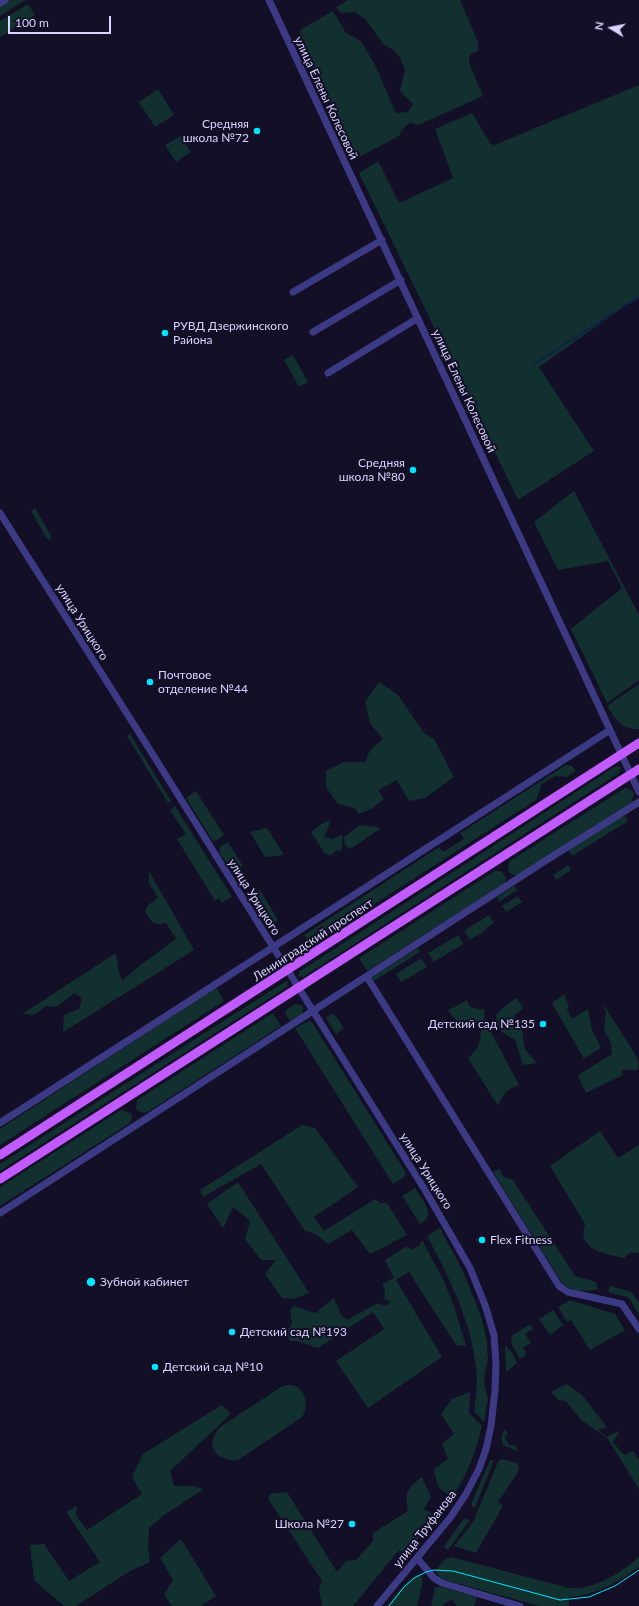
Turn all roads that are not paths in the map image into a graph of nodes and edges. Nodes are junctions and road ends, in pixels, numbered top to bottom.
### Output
1 (5, 0) edge
2 (269, 0) edge
3 (0, 3) edge
4 (382, 240) junction
5 (401, 280) junction
6 (293, 292) dead end
7 (418, 318) junction
8 (312, 332) dead end
9 (328, 373) dead end
10 (0, 513) edge
11 (610, 730) junction
12 (639, 743) edge
13 (620, 755) junction
14 (639, 769) edge
15 (630, 775) junction
16 (639, 792) edge
17 (639, 802) edge
18 (273, 948) junction
19 (287, 971) junction
20 (367, 977) junction
21 (298, 988) junction
22 (313, 1011) junction
23 (0, 1123) edge
24 (0, 1155) edge
25 (0, 1179) edge
26 (0, 1213) edge
27 (639, 1329) edge
28 (496, 1390) joint
29 (417, 1558) junction
30 (377, 1606) edge
31 (520, 1606) edge

1 - 3 street
2 - 4 street, улица Елены Колесовой
4 - 5 street, улица Елены Колесовой
4 - 6 street
5 - 7 street, улица Елены Колесовой
5 - 8 street
7 - 9 street
7 - 11 street, улица Елены Колесовой
10 - 18 street, улица Урицкого
11 - 13 street, улица Елены Колесовой
11 - 18 street
12 - 13 main road, Ленинградский проспект
13 - 15 street, улица Елены Колесовой
13 - 19 main road, Ленинградский проспект
14 - 15 main road
15 - 16 street, улица Елены Колесовой
15 - 21 main road
17 - 20 street
18 - 19 street, улица Урицкого
18 - 23 street
19 - 21 street, улица Урицкого
19 - 24 main road, Ленинградский проспект
20 - 22 street
20 - 27 street
21 - 22 street, улица Урицкого
21 - 25 main road
22 - 26 street
22 - 28 street, улица Урицкого
28 - 29 street, улица Труфанова
29 - 30 street, улица Труфанова
29 - 31 street

